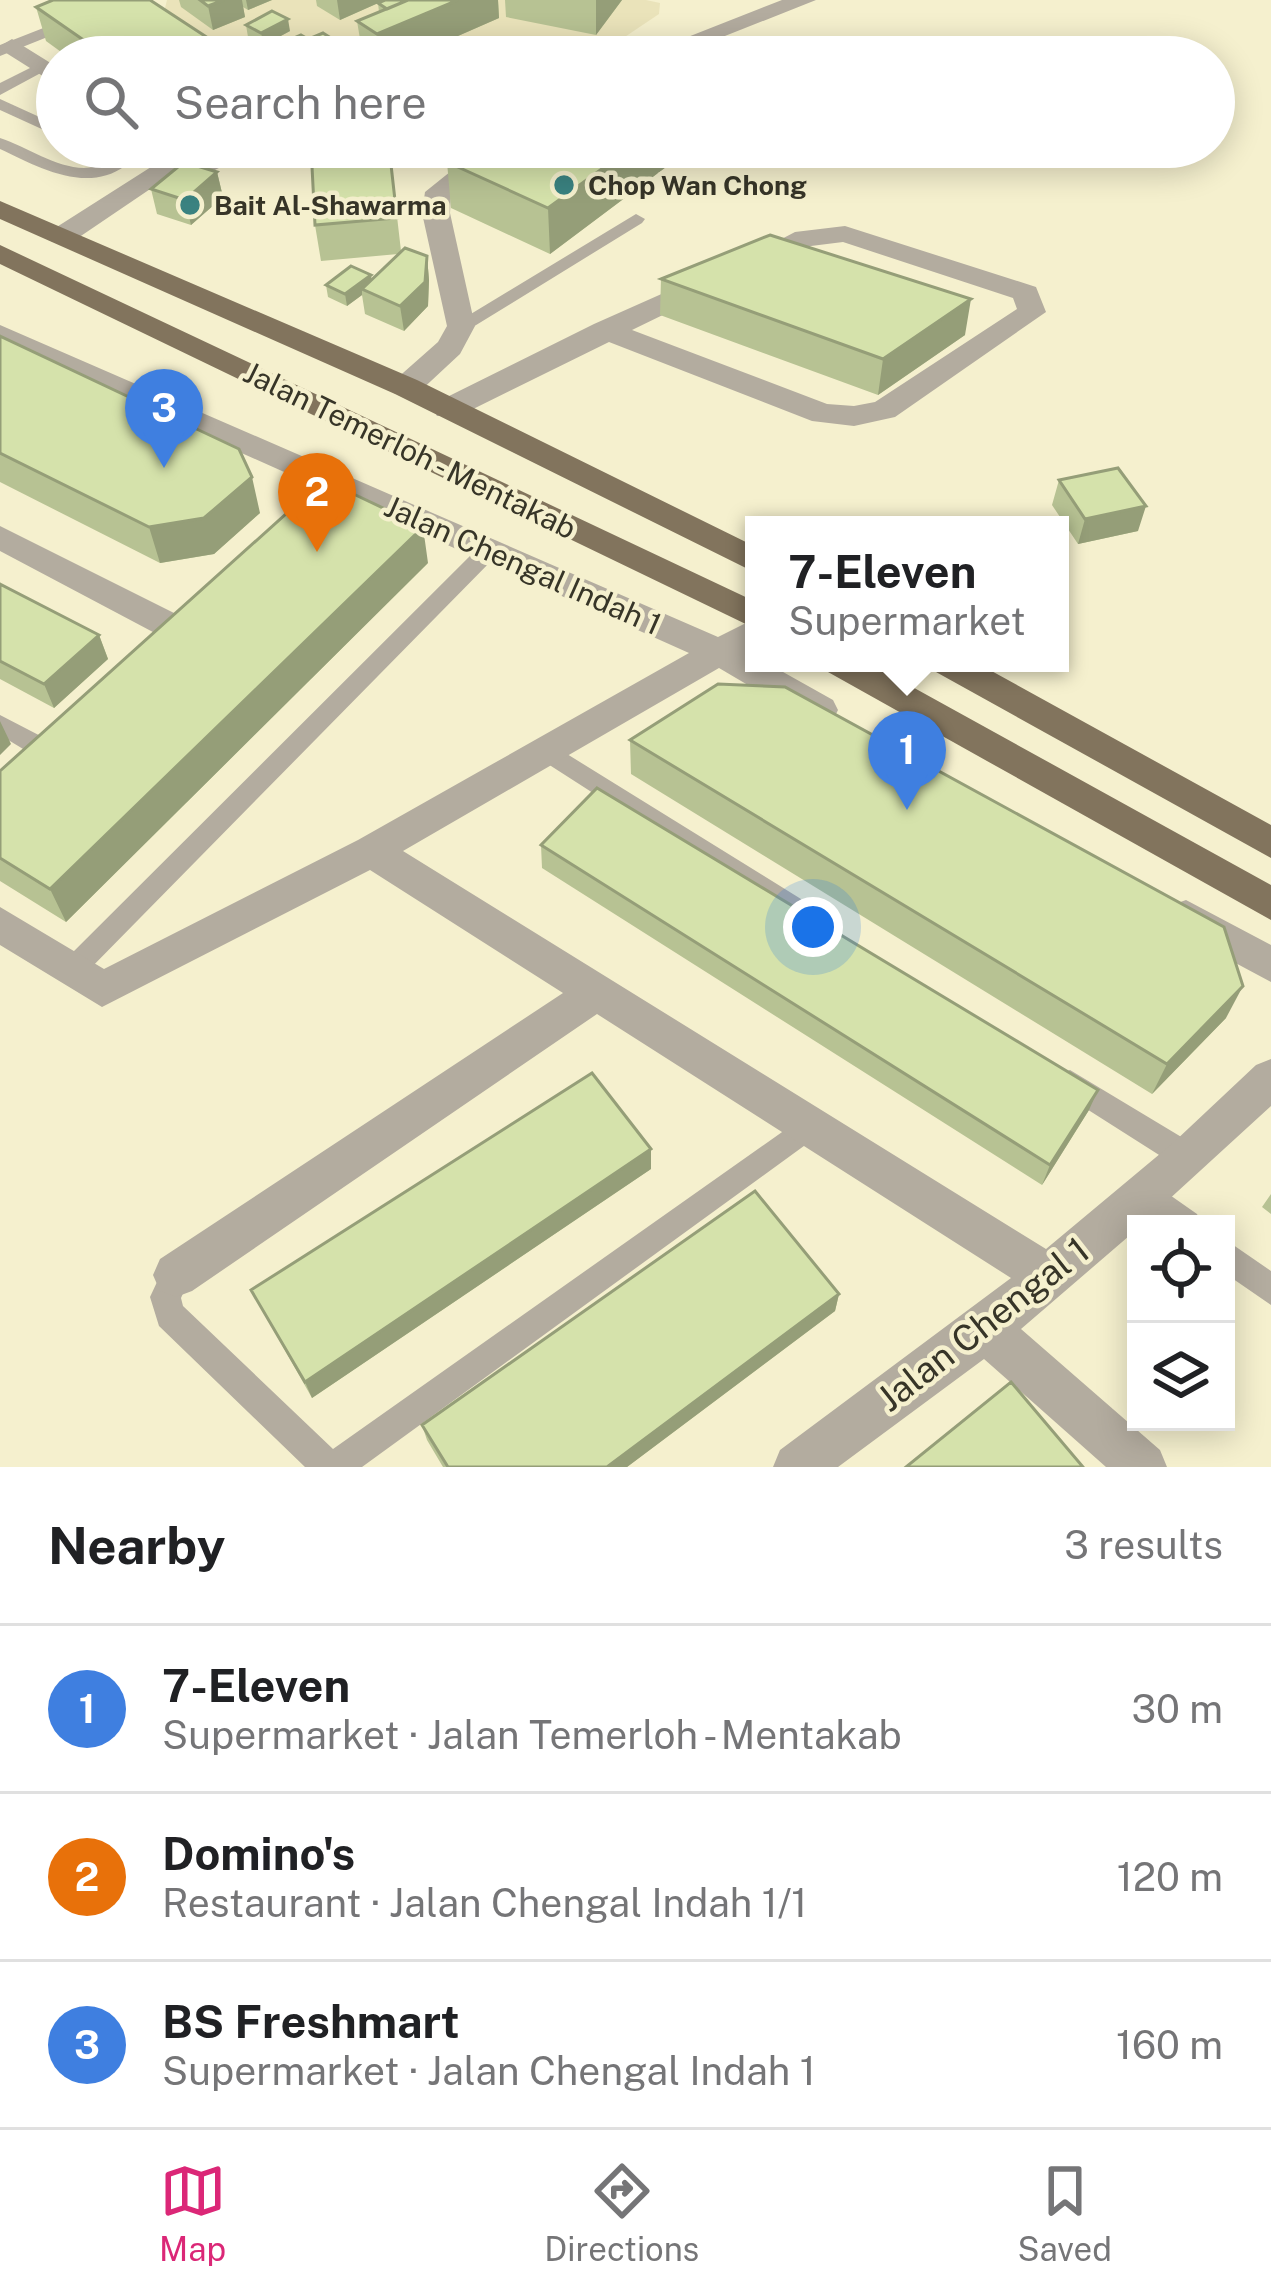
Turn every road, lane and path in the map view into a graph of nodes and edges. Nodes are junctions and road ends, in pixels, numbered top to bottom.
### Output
1 (804, 0) edge
2 (97, 11) edge
3 (706, 36) edge
4 (4, 49) edge
5 (36, 66) edge
6 (36, 78) edge
7 (0, 90) edge
8 (0, 104) edge
9 (36, 121) edge
10 (0, 143) edge
11 (36, 158) edge
12 (58, 168) edge
13 (112, 168) edge
14 (152, 168) edge
15 (464, 168) edge
16 (0, 209) edge
17 (636, 219) dead end
18 (62, 236) junction
19 (4, 259) edge
20 (461, 326) junction
21 (604, 330) junction
22 (0, 334) edge
23 (406, 387) junction
24 (448, 409) junction
25 (341, 485) junction
26 (309, 514) edge
27 (0, 537) edge
28 (488, 550) junction
29 (745, 556) edge
30 (212, 602) edge
31 (745, 612) edge
32 (180, 631) junction
33 (745, 636) edge
34 (716, 651) junction
35 (147, 661) edge
36 (745, 667) edge
37 (753, 672) edge
38 (856, 672) edge
39 (964, 672) edge
40 (80, 721) edge
41 (0, 724) edge
42 (860, 732) edge
43 (546, 750) junction
44 (46, 752) junction
45 (16, 780) edge
46 (1271, 843) edge
47 (371, 851) junction
48 (1148, 895) edge
49 (1271, 904) edge
50 (807, 916) edge
51 (0, 924) edge
52 (1271, 965) edge
53 (72, 970) junction
54 (597, 992) junction
55 (1047, 1068) edge
56 (1271, 1078) edge
57 (809, 1126) junction
58 (1188, 1157) junction
59 (1147, 1193) junction
60 (1175, 1215) edge
61 (1235, 1262) edge
62 (176, 1275) joint
63 (1048, 1276) junction
64 (1271, 1290) edge
65 (986, 1329) junction
66 (332, 1467) edge
67 (796, 1467) edge
68 (1143, 1467) edge

1 - 3 street
2 - 4 lane
4 - 5 street
6 - 7 lane
8 - 9 lane
10 - 11 lane
12 - 13 lane
14 - 18 street
15 - 20 street
16 - 18 main road, Jalan Temerloh - Mentakab
17 - 20 lane
18 - 23 main road, Jalan Temerloh - Mentakab
19 - 31 main road, Jalan Temerloh - Mentakab
20 - 23 street
21 - 21 street
21 - 24 street
22 - 25 street, Jalan Chengal Indah 1
23 - 24 main road, Jalan Temerloh - Mentakab
24 - 29 main road, Jalan Temerloh - Mentakab
25 - 26 street
25 - 28 street, Jalan Chengal Indah 1
27 - 32 street
28 - 34 street, Jalan Chengal Indah 1
28 - 53 lane
30 - 32 street
32 - 35 street
33 - 34 street
34 - 36 street, Jalan Chengal Indah 1
34 - 43 street
37 - 42 street, Jalan Chengal Indah 1
38 - 49 main road
39 - 46 main road
40 - 44 street
41 - 44 lane
43 - 47 street
43 - 50 lane
44 - 45 street
47 - 53 street
47 - 54 street
48 - 52 street
51 - 53 street
54 - 57 street
54 - 62 street
55 - 58 lane
56 - 58 street, Jalan Chengal 1
57 - 63 street
57 - 66 lane
58 - 59 street, Jalan Chengal 1
59 - 60 lane
59 - 63 street, Jalan Chengal 1
61 - 64 lane
62 - 66 lane
63 - 65 street, Jalan Chengal 1
65 - 67 street, Jalan Chengal 1
65 - 68 street

